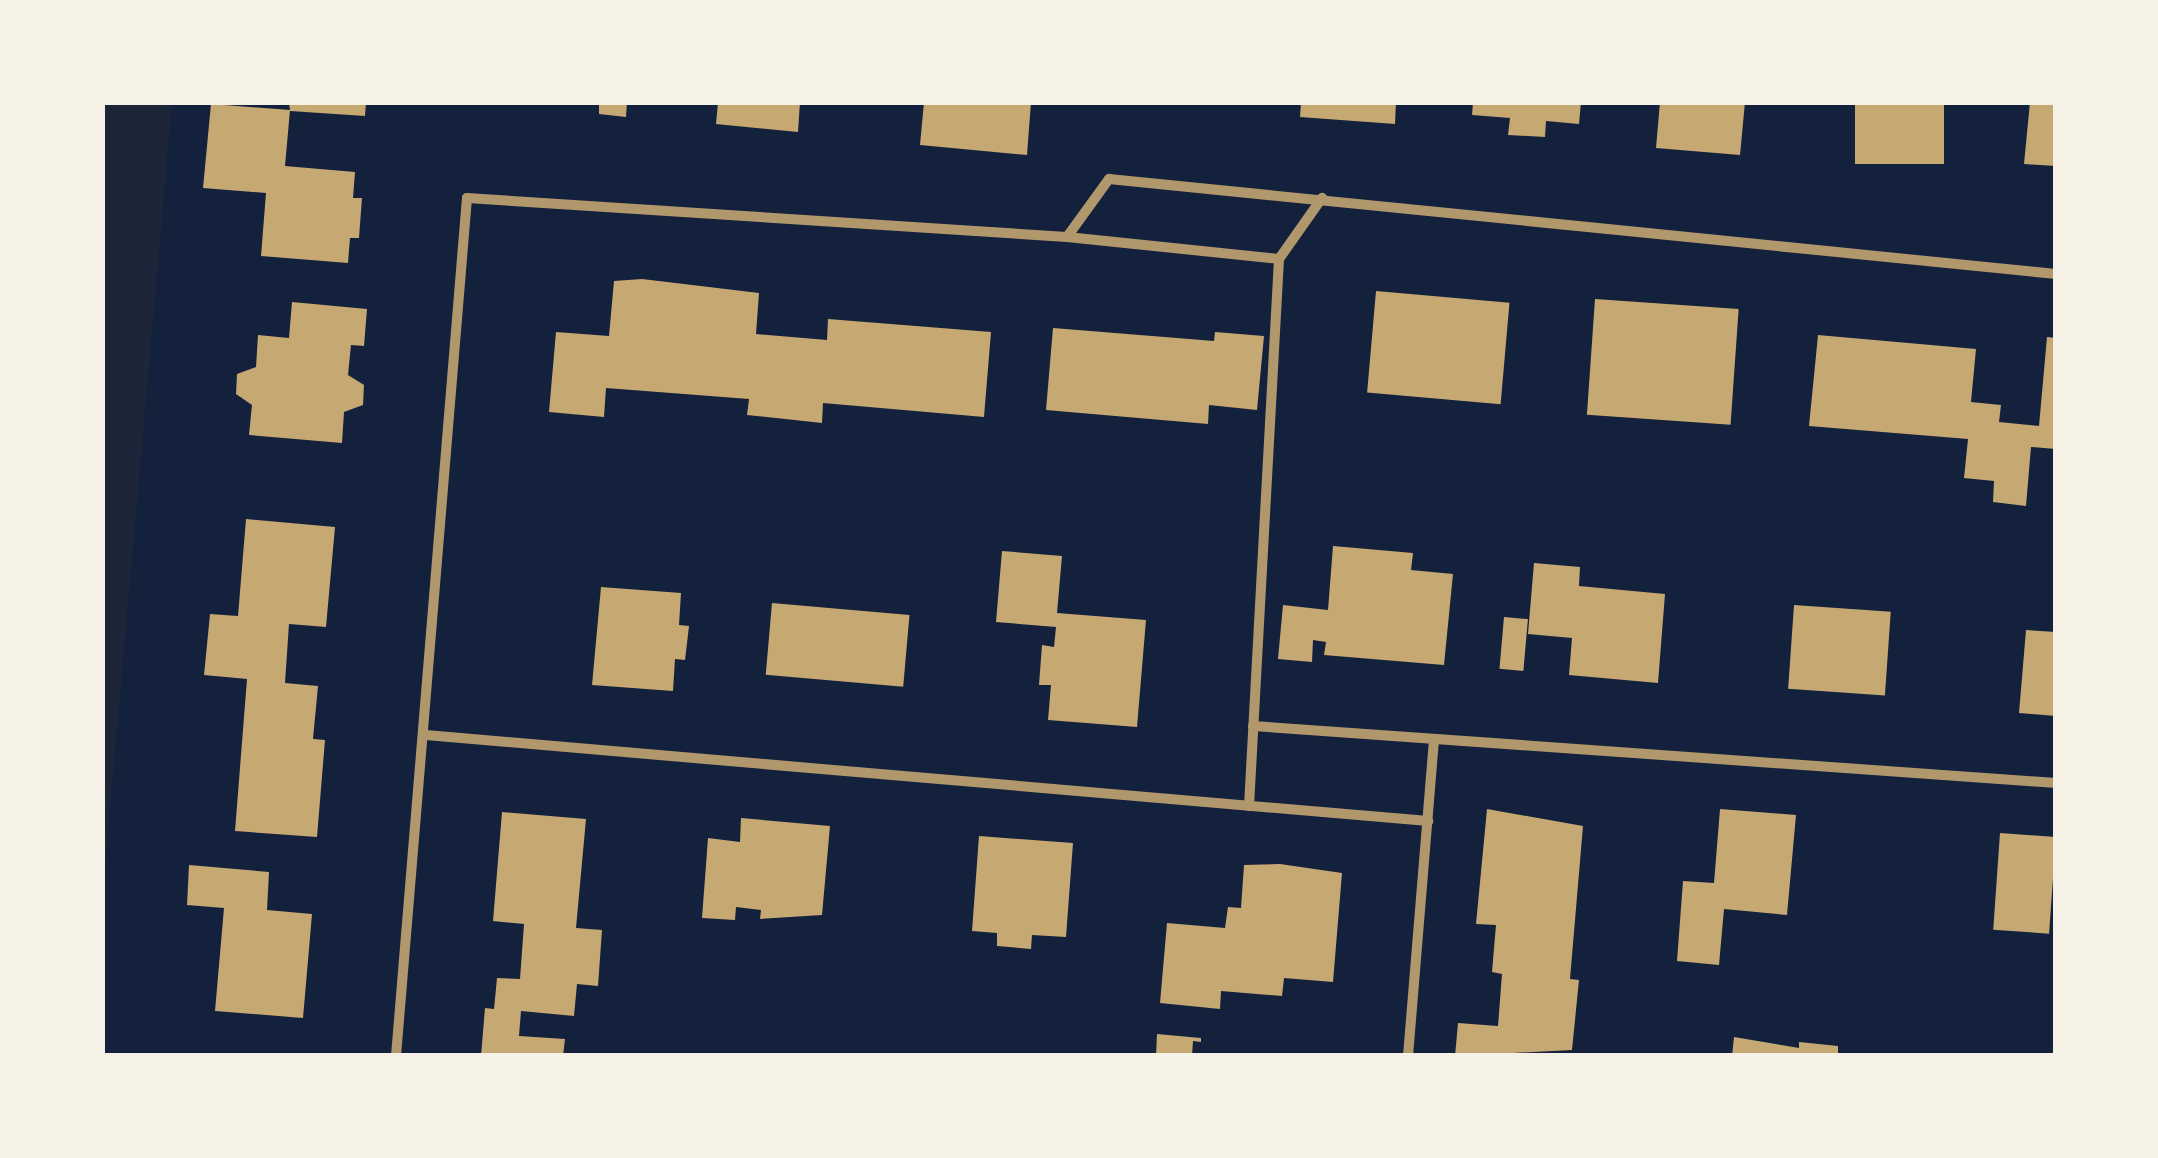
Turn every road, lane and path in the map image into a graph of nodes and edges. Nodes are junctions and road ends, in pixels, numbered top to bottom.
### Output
1 (1322, 198) junction
2 (1066, 238) junction
3 (1279, 259) junction
4 (2056, 274) edge
5 (1254, 726) junction
6 (426, 735) junction
7 (1434, 739) junction
8 (2056, 783) edge
9 (1249, 806) junction
10 (1428, 821) junction
11 (396, 1056) edge
12 (1408, 1056) edge

1 - 2 street
1 - 3 street
1 - 4 street
2 - 3 street
2 - 6 street
3 - 5 street
5 - 7 street
5 - 9 street
6 - 9 street
6 - 11 street
7 - 8 street
7 - 10 street
9 - 10 street
10 - 12 street

